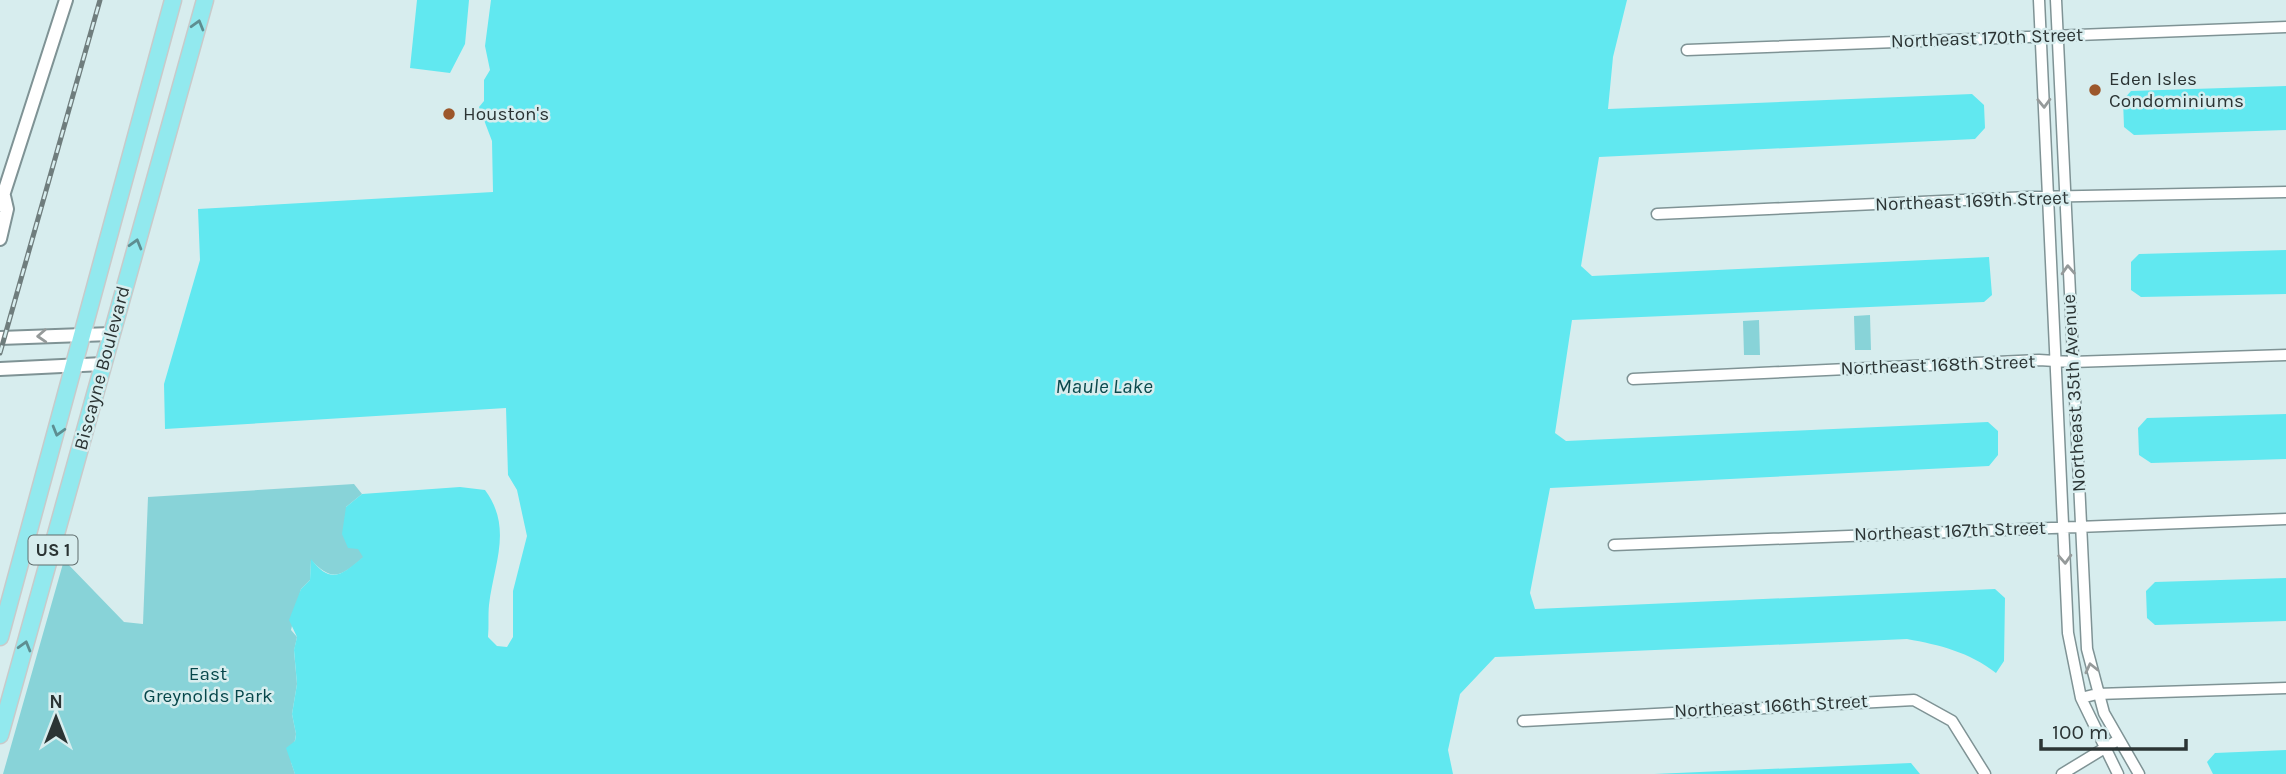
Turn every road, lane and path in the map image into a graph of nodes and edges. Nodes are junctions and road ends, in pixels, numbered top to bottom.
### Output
1 (66, 0) edge
2 (173, 0) edge
3 (205, 0) edge
4 (2039, 0) edge
5 (2056, 0) edge
6 (2286, 27) edge
7 (2041, 35) junction
8 (2057, 35) junction
9 (1687, 50) dead end
10 (2286, 192) edge
11 (2048, 198) junction
12 (2065, 198) junction
13 (1, 199) edge
14 (1657, 214) dead end
15 (0, 239) edge
16 (111, 334) junction
17 (83, 335) junction
18 (0, 338) edge
19 (2286, 355) edge
20 (2056, 361) junction
21 (2072, 362) junction
22 (103, 364) junction
23 (75, 365) junction
24 (0, 369) edge
25 (1633, 379) dead end
26 (2286, 519) edge
27 (2080, 525) junction
28 (2063, 526) junction
29 (1614, 545) dead end
30 (0, 637) edge
31 (2286, 688) edge
32 (2097, 694) junction
33 (2081, 698) junction
34 (1523, 721) dead end
35 (0, 735) edge
36 (2118, 740) junction
37 (2104, 749) junction
38 (1984, 774) edge
39 (2062, 774) edge
40 (2118, 774) edge
41 (2139, 774) edge

1 - 13 street
2 - 17 main road, Biscayne Boulevard / US 1
16 -> 3 main road, Biscayne Boulevard / US 1
4 - 7 street, Northeast 35th Avenue
5 - 8 street, Northeast 35th Avenue
6 - 8 street, Northeast 170th Street
7 - 8 street, Northeast 170th Street
7 - 9 street, Northeast 170th Street
7 -> 11 street, Northeast 35th Avenue
8 - 12 street, Northeast 35th Avenue
10 - 12 street, Northeast 169th Street
11 - 12 street, Northeast 169th Street
11 - 14 street, Northeast 169th Street
11 - 20 street, Northeast 35th Avenue
21 -> 12 street, Northeast 35th Avenue
13 - 15 street
16 - 17 street
16 - 22 main road, Biscayne Boulevard / US 1
17 -> 18 street
17 - 23 main road, Biscayne Boulevard / US 1
19 - 21 street, Northeast 168th Street
20 - 21 street, Northeast 168th Street
20 - 25 street, Northeast 168th Street
20 - 28 street, Northeast 35th Avenue
21 - 27 street, Northeast 35th Avenue
22 - 23 street
35 -> 22 main road, Biscayne Boulevard / US 1
23 - 24 street
23 -> 30 main road, Biscayne Boulevard / US 1
26 - 27 street, Northeast 167th Street
27 - 28 street, Northeast 167th Street
32 -> 27 street, Northeast 35th Avenue
28 - 29 street, Northeast 167th Street
28 -> 33 street, Northeast 35th Avenue
31 - 32 street
32 - 33 street
32 - 36 street, Northeast 35th Avenue
33 - 37 street, Northeast 35th Avenue
34 - 38 street, Northeast 166th Street
36 - 37 street
36 - 41 street, Northeast 35th Avenue
37 - 39 street
37 - 40 street, Northeast 35th Avenue

